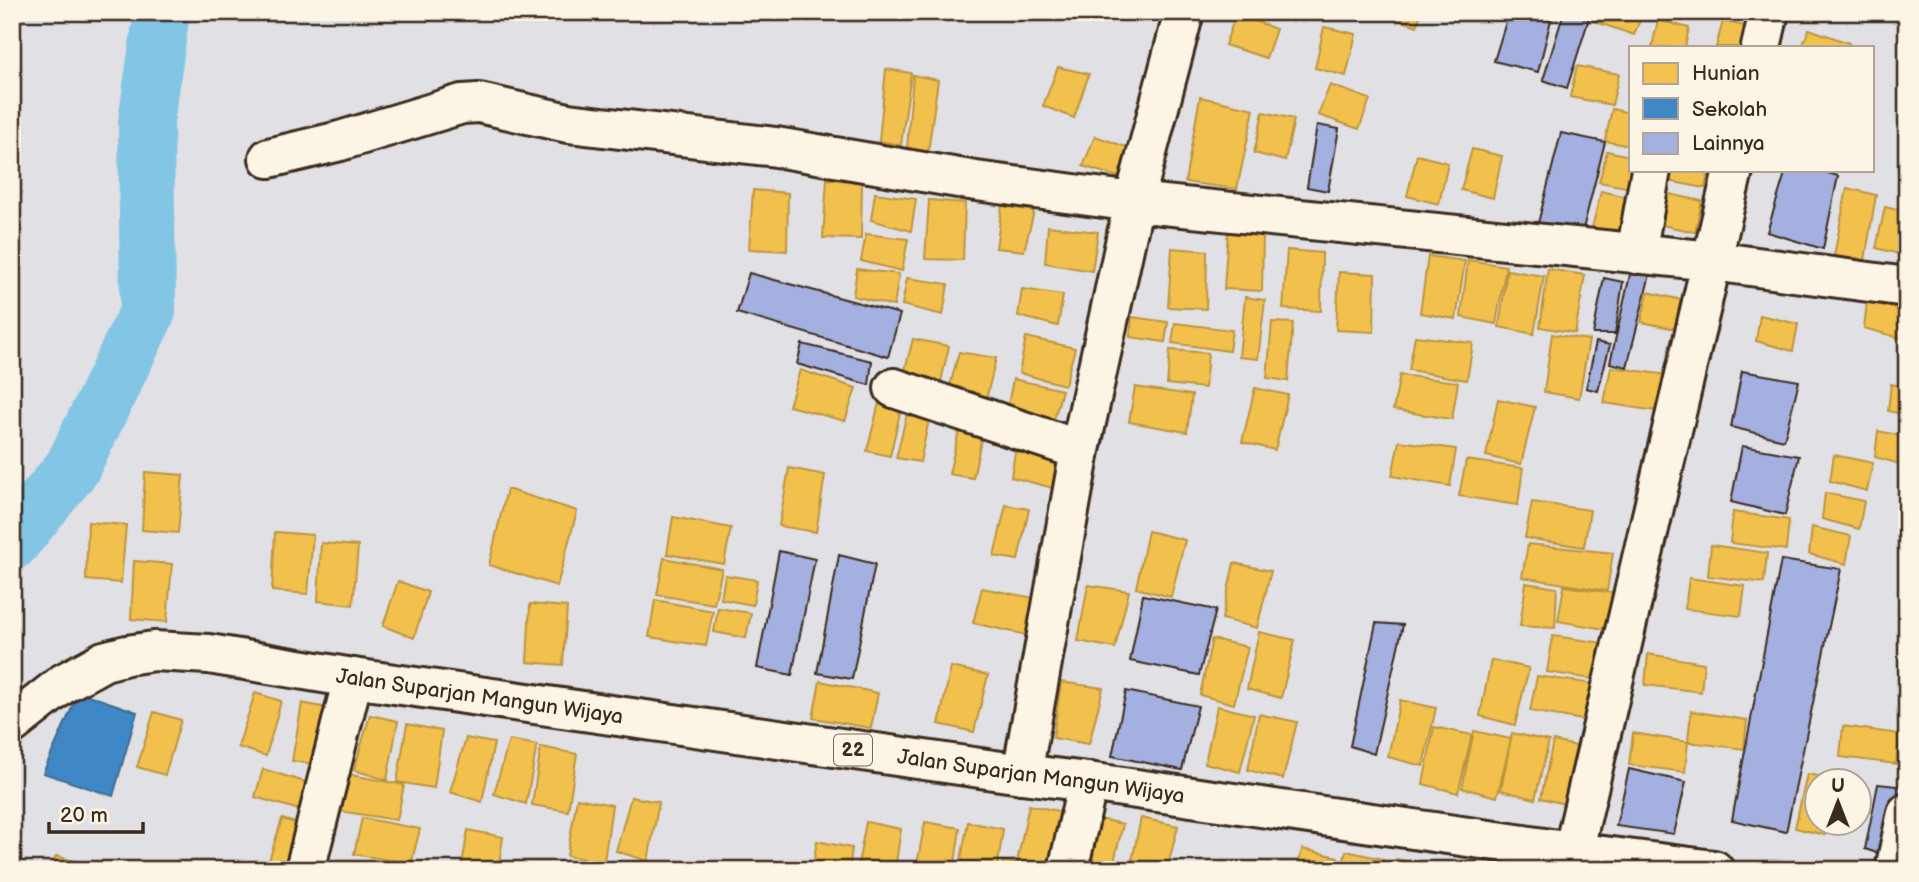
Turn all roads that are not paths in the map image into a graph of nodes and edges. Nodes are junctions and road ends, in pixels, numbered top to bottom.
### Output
1 (1184, 12) edge
2 (1769, 12) edge
3 (1761, 46) edge
4 (270, 159) dead end
5 (1651, 172) edge
6 (1733, 172) edge
7 (1134, 202) junction
8 (1636, 254) junction
9 (1712, 261) junction
10 (1907, 287) edge
11 (894, 388) dead end
12 (1080, 450) junction
13 (353, 678) junction
14 (12, 724) edge
15 (1022, 774) junction
16 (1088, 782) junction
17 (1907, 813) edge
18 (1570, 861) edge
19 (304, 870) edge
20 (1068, 870) edge
21 (1714, 870) edge
22 (1895, 870) edge

1 - 7 main road
2 - 3 main road
4 - 7 main road
5 - 8 main road
6 - 9 main road
7 - 8 main road
7 - 12 main road
8 - 9 main road
9 - 10 main road
9 - 18 main road
11 - 12 main road
12 - 15 main road
13 - 14 main road, Jalan Suparjan Mangun Wijaya / 22
13 - 15 main road, Jalan Suparjan Mangun Wijaya / 22
13 - 19 main road
15 - 16 main road, Jalan Suparjan Mangun Wijaya / 22
16 - 18 main road, Jalan Suparjan Mangun Wijaya / 22
16 - 20 main road
17 - 22 main road
18 - 21 main road, Jalan Suparjan Mangun Wijaya / 22

